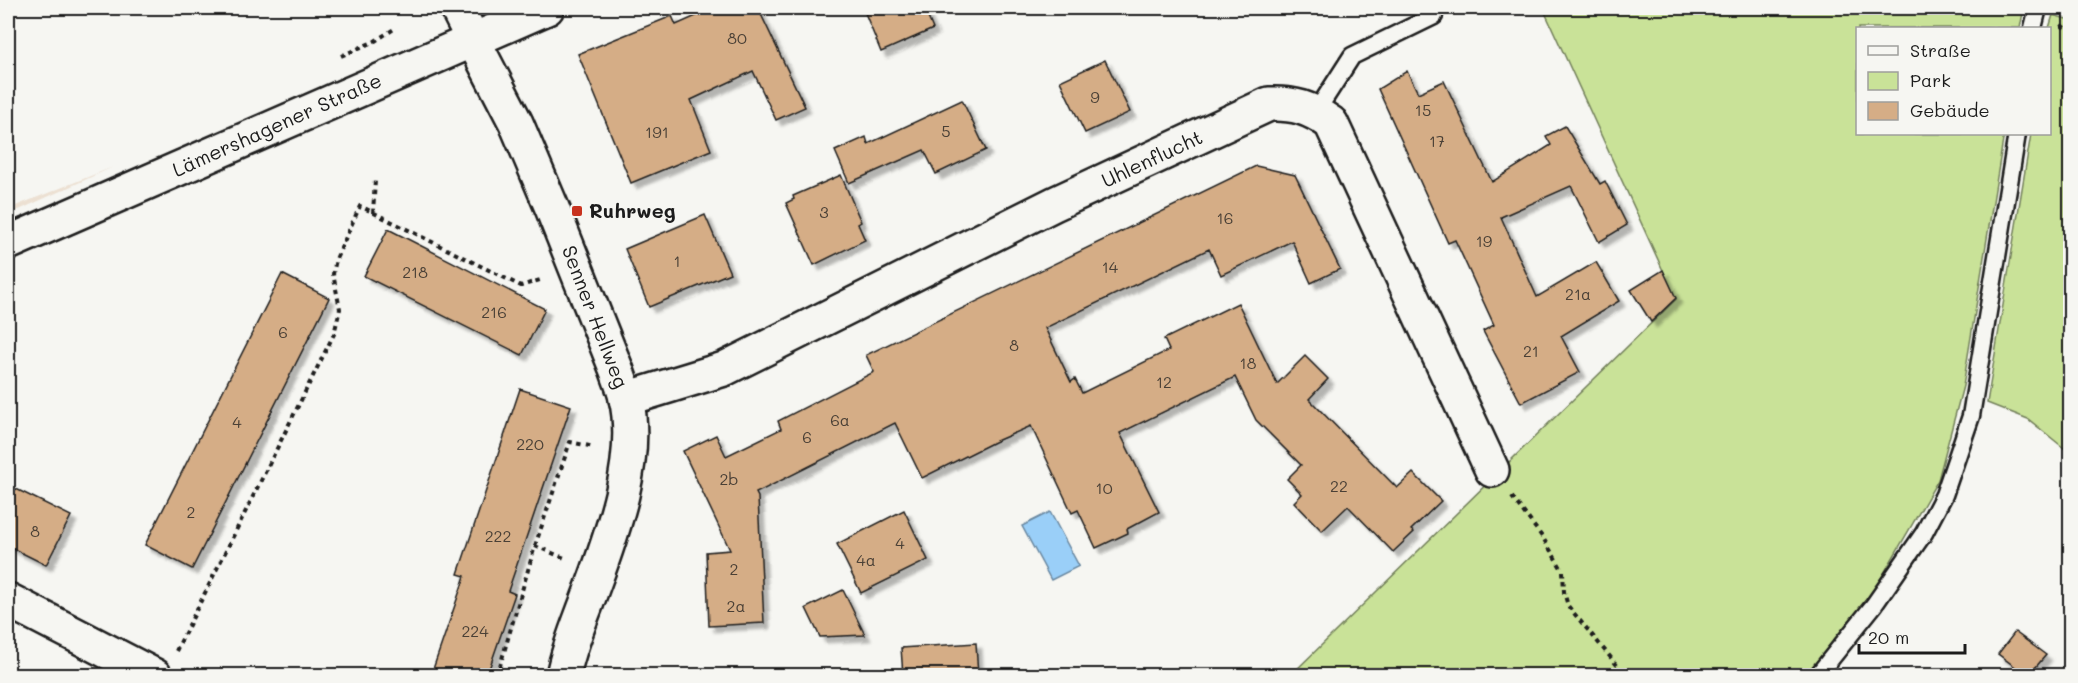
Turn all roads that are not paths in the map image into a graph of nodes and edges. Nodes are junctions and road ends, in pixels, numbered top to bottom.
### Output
1 (457, 8) edge
2 (547, 8) edge
3 (2038, 8) edge
4 (1434, 16) dead end
5 (2034, 27) edge
6 (473, 40) junction
7 (1316, 112) junction
8 (2017, 135) edge
9 (8, 243) edge
10 (626, 399) junction
11 (1492, 470) road end
12 (15, 610) edge
13 (164, 665) edge
14 (563, 675) edge
15 (1817, 675) edge

1 - 6 street, Senner Hellweg
2 - 6 street, Lämershagener Straße
3 - 5 lane
4 - 7 lane
6 - 9 street, Lämershagener Straße
6 - 10 street, Senner Hellweg
7 - 10 street, Uhlenflucht
7 - 11 street
8 - 15 lane
10 - 14 street, Senner Hellweg
12 - 13 street

